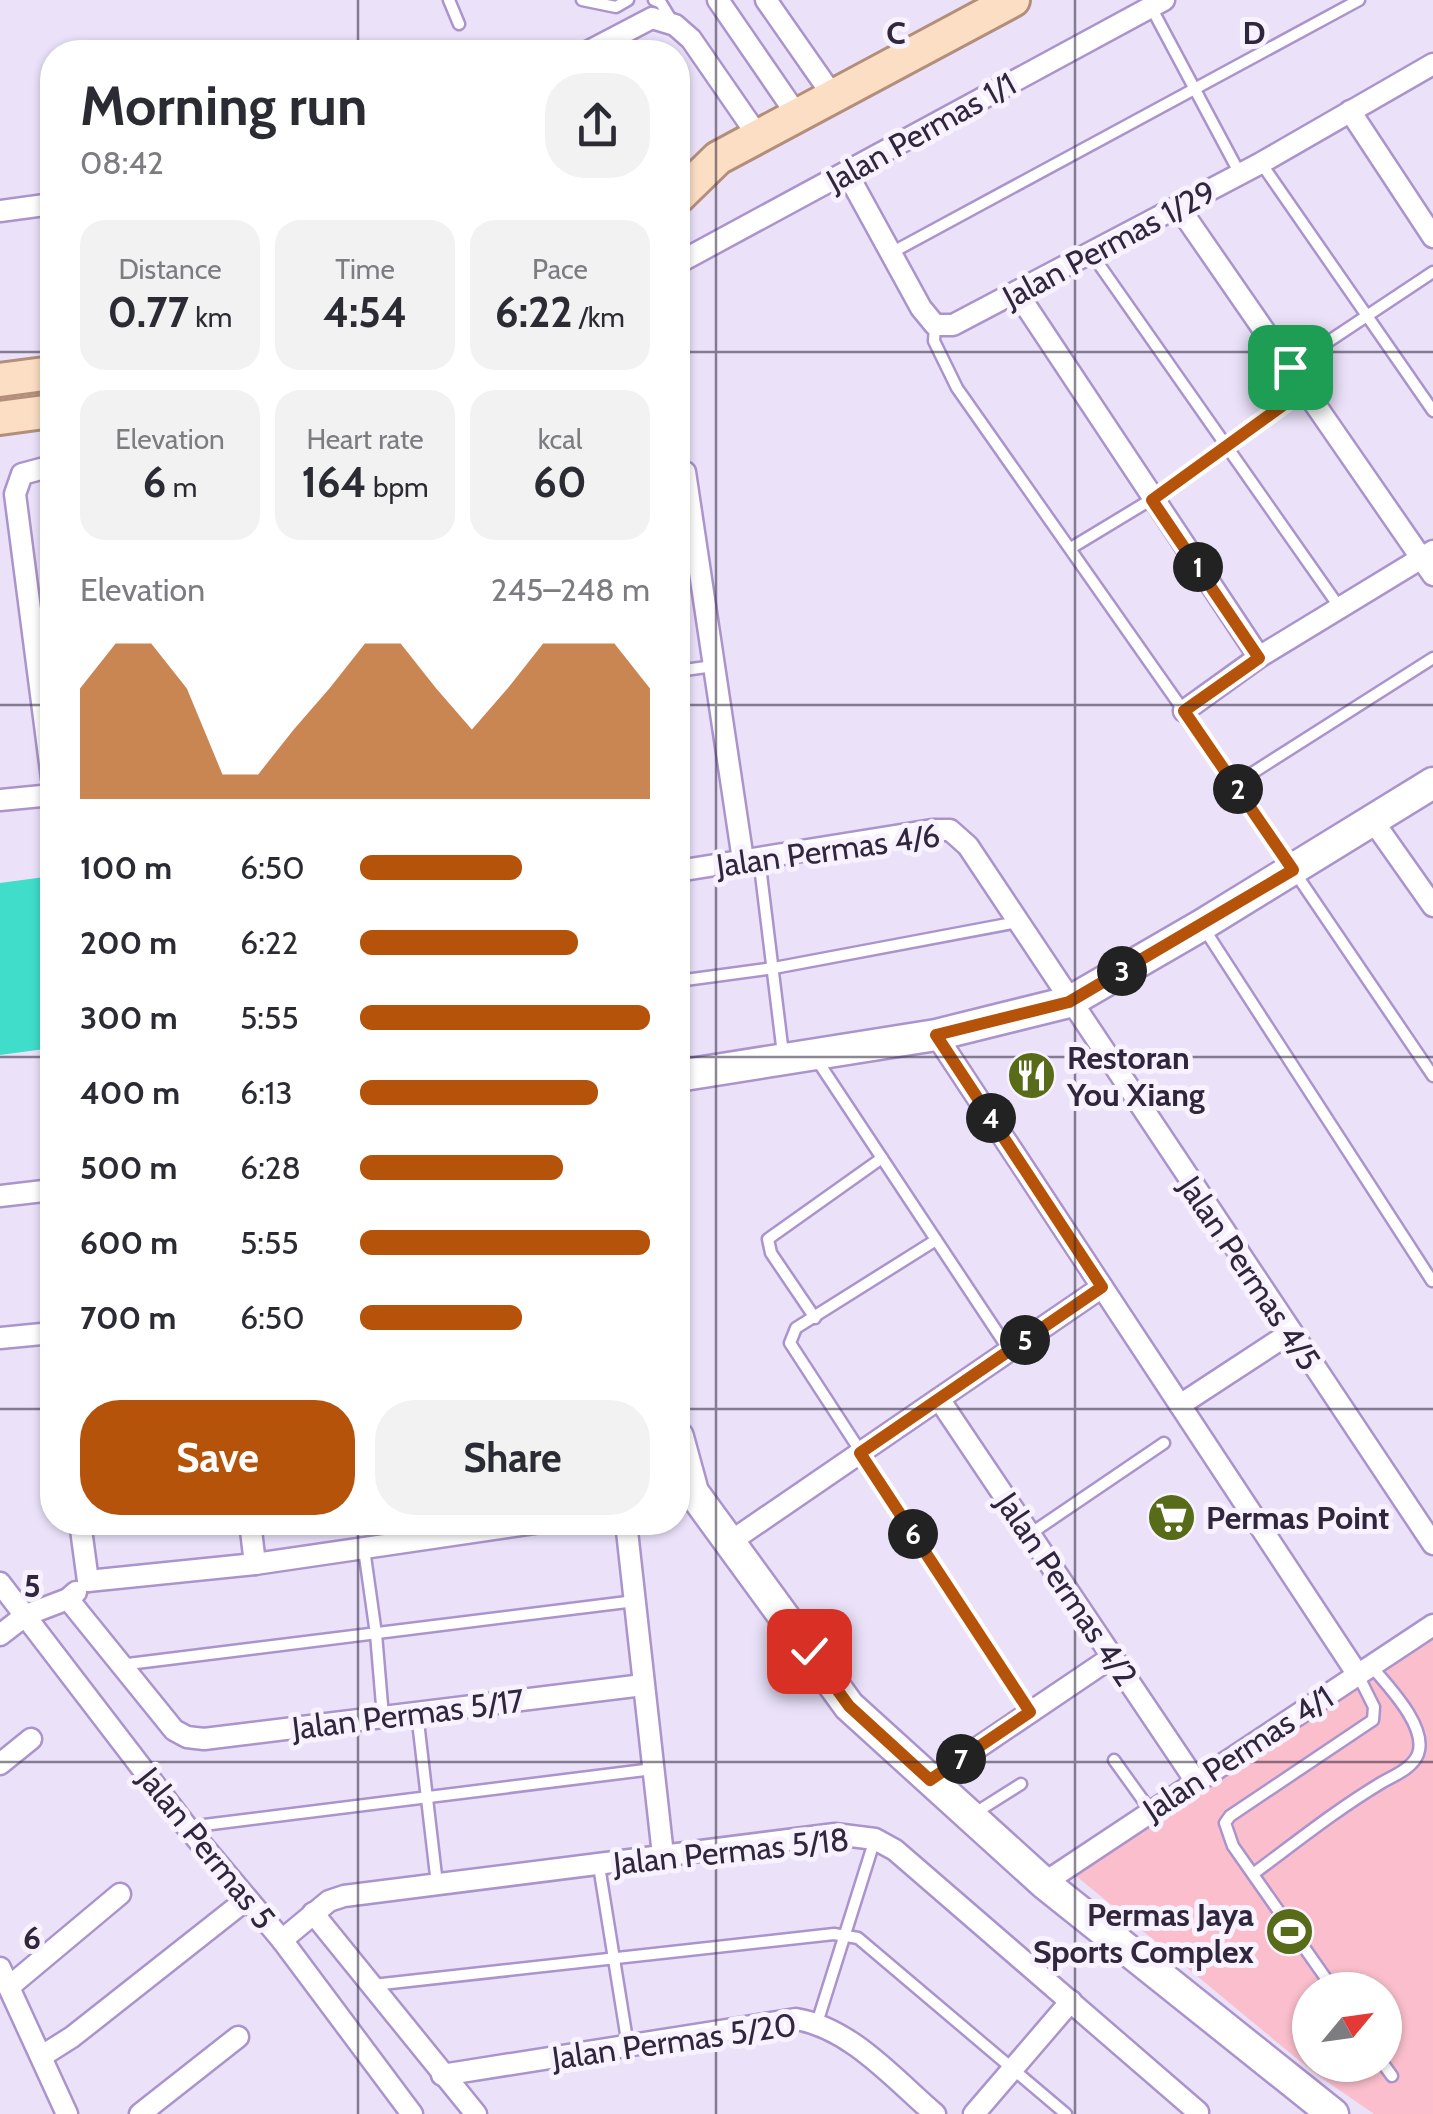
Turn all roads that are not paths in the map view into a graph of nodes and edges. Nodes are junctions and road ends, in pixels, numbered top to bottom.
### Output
1 (449, 0) edge
2 (582, 0) edge
3 (628, 0) edge
4 (654, 0) edge
5 (718, 0) edge
6 (766, 0) edge
7 (1013, 0) edge
8 (1359, 0) edge
9 (1158, 4) edge
10 (459, 24) dead end
11 (676, 26) junction
12 (609, 40) edge
13 (1433, 64) edge
14 (1194, 89) junction
15 (832, 96) junction
16 (1350, 111) junction
17 (797, 115) junction
18 (758, 136) junction
19 (718, 158) junction
20 (690, 163) edge
21 (1261, 163) junction
22 (847, 173) junction
23 (1240, 174) junction
24 (690, 185) edge
25 (40, 206) edge
26 (1178, 206) junction
27 (0, 211) edge
28 (1433, 237) edge
29 (891, 253) junction
30 (1092, 253) junction
31 (690, 257) edge
32 (1433, 272) edge
33 (1018, 294) junction
34 (1368, 316) junction
35 (935, 325) junction
36 (1290, 367) junction
37 (40, 375) edge
38 (0, 380) edge
39 (1304, 390) junction
40 (1433, 411) edge
41 (40, 413) edge
42 (0, 418) edge
43 (1228, 446) junction
44 (40, 469) edge
45 (1152, 500) junction
46 (690, 505) edge
47 (1071, 548) junction
48 (1429, 562) edge
49 (1340, 608) junction
50 (1259, 658) junction
51 (1433, 658) edge
52 (714, 666) junction
53 (690, 669) edge
54 (40, 687) edge
55 (1184, 711) junction
56 (1433, 782) edge
57 (1235, 784) junction
58 (40, 796) edge
59 (0, 800) edge
60 (1374, 820) junction
61 (751, 859) junction
62 (690, 870) edge
63 (1293, 870) junction
64 (1433, 906) edge
65 (1018, 922) junction
66 (1202, 925) junction
67 (774, 968) junction
68 (690, 979) edge
69 (1069, 1002) junction
70 (936, 1035) junction
71 (814, 1056) junction
72 (784, 1060) junction
73 (690, 1074) edge
74 (1433, 1076) edge
75 (882, 1158) junction
76 (40, 1191) edge
77 (0, 1196) edge
78 (912, 1204) junction
79 (901, 1212) dead end
80 (936, 1240) junction
81 (1432, 1281) edge
82 (1102, 1287) junction
83 (815, 1318) junction
84 (1290, 1333) junction
85 (40, 1334) edge
86 (0, 1338) edge
87 (1010, 1350) junction
88 (939, 1399) junction
89 (1180, 1405) junction
90 (1164, 1444) dead end
91 (860, 1453) junction
92 (690, 1499) edge
93 (1030, 1534) junction
94 (82, 1535) edge
95 (252, 1535) edge
96 (409, 1535) edge
97 (627, 1535) edge
98 (730, 1542) junction
99 (1433, 1544) edge
100 (364, 1548) junction
101 (255, 1564) junction
102 (88, 1581) junction
103 (0, 1583) edge
104 (68, 1599) junction
105 (635, 1602) junction
106 (26, 1615) junction
107 (1433, 1626) edge
108 (376, 1634) junction
109 (0, 1635) edge
110 (1112, 1656) junction
111 (118, 1665) junction
112 (1364, 1670) junction
113 (643, 1686) junction
114 (1030, 1712) junction
115 (416, 1713) junction
116 (382, 1717) junction
117 (30, 1739) dead end
118 (1114, 1760) dead end
119 (0, 1764) edge
120 (654, 1769) junction
121 (930, 1780) junction
122 (1195, 1780) junction
123 (1021, 1784) dead end
124 (428, 1798) junction
125 (1150, 1810) junction
126 (970, 1816) junction
127 (186, 1827) junction
128 (875, 1838) junction
129 (664, 1856) junction
130 (599, 1866) junction
131 (1252, 1874) junction
132 (1044, 1883) junction
133 (438, 1884) junction
134 (120, 1894) dead end
135 (247, 1899) junction
136 (313, 1913) junction
137 (846, 1936) junction
138 (282, 1940) junction
139 (614, 1961) junction
140 (1321, 1972) edge
141 (5, 1977) edge
142 (372, 1986) junction
143 (1071, 2001) junction
144 (818, 2023) junction
145 (238, 2037) dead end
146 (628, 2046) junction
147 (42, 2056) junction
148 (1014, 2069) junction
149 (442, 2075) junction
150 (1317, 2110) edge
151 (1198, 2112) edge
152 (67, 2114) edge
153 (140, 2114) edge
154 (412, 2114) edge
155 (476, 2114) edge
156 (936, 2114) edge
157 (974, 2114) edge
158 (1066, 2114) edge

1 - 10 lane
2 - 3 lane
4 - 11 lane
5 - 17 street
6 - 15 street
7 - 15 main road
8 - 14 lane
9 - 14 lane
9 - 22 street, Jalan Permas 1/1
11 - 12 street
11 - 18 street
13 - 16 street, Jalan Permas 1/29
14 - 23 lane
14 - 29 lane
15 - 17 main road
16 - 21 street, Jalan Permas 1/29
16 - 28 street
17 - 18 main road
18 - 19 main road
19 - 20 main road
19 - 24 main road
21 - 23 street, Jalan Permas 1/29
21 - 34 lane
22 - 29 street
22 - 31 street, Jalan Permas 1/1
23 - 26 street, Jalan Permas 1/29
25 - 27 street
26 - 30 street, Jalan Permas 1/29
26 - 36 street
29 - 35 street
30 - 33 street, Jalan Permas 1/29
30 - 43 lane
32 - 34 lane
33 - 35 street, Jalan Permas 1/29
33 - 45 street
34 - 36 lane
34 - 40 lane
35 - 47 lane
36 - 39 street
37 - 38 main road
39 - 43 lane
39 - 48 street
41 - 42 main road
43 - 45 lane
43 - 49 lane
44 - 54 street
45 - 47 lane
45 - 50 street
46 - 52 street
47 - 55 lane
48 - 49 street
49 - 50 street
50 - 55 street
51 - 57 lane
52 - 53 lane
52 - 61 street
55 - 57 lane
56 - 60 street
57 - 63 lane
58 - 59 street
60 - 63 street
60 - 64 street
61 - 62 street, Jalan Permas 4/6
61 - 65 street, Jalan Permas 4/6
61 - 67 lane
63 - 66 street
63 - 74 lane
65 - 67 lane
65 - 69 street, Jalan Permas 4/6
66 - 69 street
66 - 81 lane
67 - 68 lane
67 - 72 lane
69 - 70 street
69 - 84 street, Jalan Permas 4/5
70 - 71 street
70 - 82 street
71 - 72 street
71 - 75 lane
72 - 73 street
75 - 78 lane
75 - 83 lane
76 - 77 street
78 - 79 lane
78 - 80 lane
80 - 83 lane
80 - 87 lane
82 - 87 street
82 - 89 street
83 - 91 lane
84 - 89 street
84 - 99 street, Jalan Permas 4/5
85 - 86 street
87 - 88 street
88 - 91 street
88 - 93 street, Jalan Permas 4/2
89 - 112 street
90 - 93 lane
91 - 98 street
91 - 114 lane
92 - 98 street
93 - 110 street, Jalan Permas 4/2
94 - 102 street
95 - 101 street
96 - 100 street
97 - 105 street
98 - 121 street
100 - 101 street
100 - 108 lane
101 - 102 street
102 - 104 street
103 - 106 street, Jalan Permas 5
104 - 106 street
104 - 111 street
105 - 108 lane
105 - 113 street
106 - 109 street
106 - 127 street, Jalan Permas 5
107 - 112 street, Jalan Permas 4/1
108 - 111 lane
108 - 116 lane
110 - 114 street
110 - 122 street, Jalan Permas 4/2
111 - 116 street, Jalan Permas 5/17
112 - 122 street, Jalan Permas 4/1
112 - 131 lane
112 - 131 lane
113 - 115 street, Jalan Permas 5/17
113 - 120 street
114 - 121 street
115 - 116 street, Jalan Permas 5/17
115 - 124 lane
117 - 119 street
118 - 125 lane
120 - 124 lane
120 - 129 street
121 - 126 street
122 - 125 street, Jalan Permas 4/1
123 - 126 lane
124 - 127 lane
124 - 133 lane
125 - 132 street, Jalan Permas 4/1
126 - 132 street
127 - 135 street, Jalan Permas 5
128 - 129 street, Jalan Permas 5/18
128 - 137 lane
128 - 143 street, Jalan Permas 5/18
129 - 130 street, Jalan Permas 5/18
130 - 133 street, Jalan Permas 5/18
130 - 139 lane
131 - 140 lane
132 - 150 street
133 - 136 street, Jalan Permas 5/18
134 - 141 street
135 - 138 street, Jalan Permas 5
135 - 147 street
136 - 138 street
136 - 142 street
137 - 139 lane
137 - 144 lane
137 - 148 lane
138 - 154 street, Jalan Permas 5
139 - 142 lane
139 - 146 lane
141 - 147 street
142 - 149 street
143 - 148 street
143 - 151 street, Jalan Permas 5/18
144 - 146 street, Jalan Permas 5/20
144 - 156 street, Jalan Permas 5/20
145 - 153 street
146 - 149 street, Jalan Permas 5/20
147 - 152 street
148 - 157 street
148 - 158 lane
149 - 155 street

